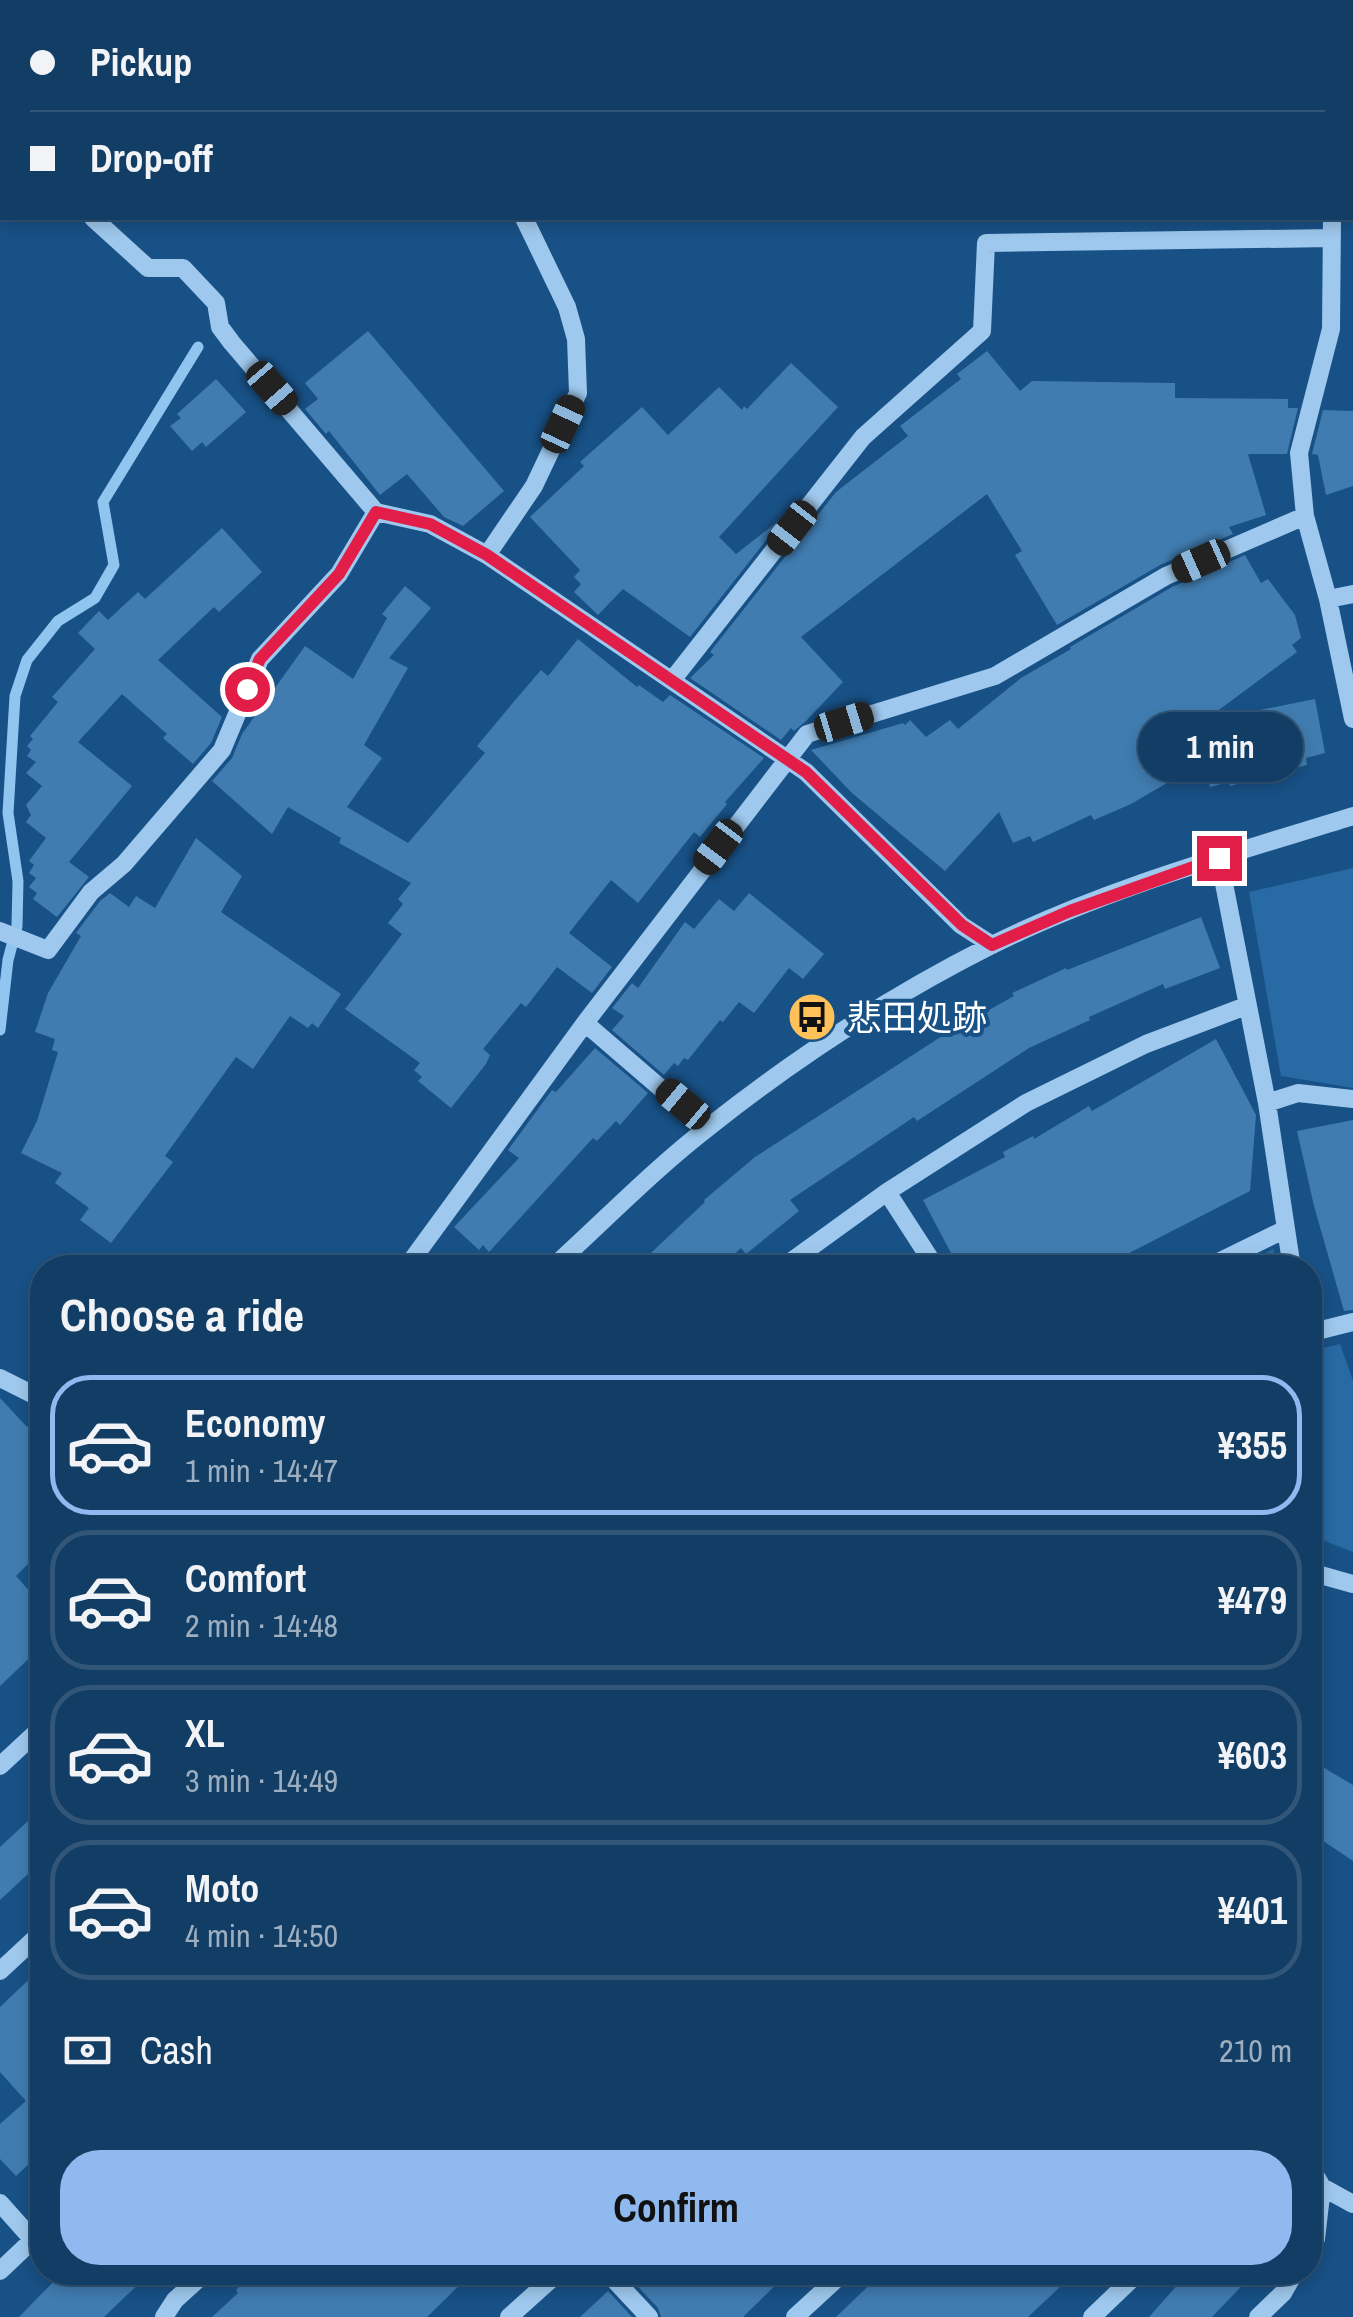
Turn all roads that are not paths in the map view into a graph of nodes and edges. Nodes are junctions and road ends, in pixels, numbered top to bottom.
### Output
1 (95, 220) edge
2 (525, 220) edge
3 (1178, 220) edge
4 (1332, 220) edge
5 (1180, 238) junction
6 (1332, 238) junction
7 (376, 512) junction
8 (1305, 516) junction
9 (487, 555) junction
10 (1353, 594) edge
11 (1328, 599) junction
12 (674, 680) junction
13 (1353, 719) edge
14 (785, 758) junction
15 (1353, 816) edge
16 (1219, 858) junction
17 (0, 931) edge
18 (992, 945) junction
19 (1246, 1006) junction
20 (585, 1023) junction
21 (1353, 1099) edge
22 (1267, 1104) junction
23 (707, 1128) junction
24 (887, 1192) junction
25 (1286, 1228) junction
26 (415, 1255) edge
27 (566, 1255) edge
28 (800, 1255) edge
29 (928, 1255) edge
30 (1232, 1255) edge
31 (1290, 1255) edge
32 (1353, 1322) edge
33 (1322, 1330) edge
34 (0, 1378) edge
35 (30, 1393) edge
36 (1322, 1575) edge
37 (1353, 1584) edge
38 (30, 1739) edge
39 (0, 1766) edge
40 (30, 1943) edge
41 (0, 1970) edge
42 (1322, 2187) edge
43 (0, 2203) edge
44 (1353, 2204) edge
45 (30, 2229) edge
46 (30, 2243) edge
47 (0, 2270) edge
48 (192, 2285) edge
49 (545, 2285) edge
50 (619, 2285) edge
51 (830, 2285) edge
52 (1125, 2285) edge
53 (1288, 2285) edge
54 (164, 2317) edge
55 (509, 2317) edge
56 (649, 2317) edge
57 (795, 2317) edge
58 (1092, 2317) edge
59 (1258, 2317) edge

1 - 7 street
2 - 9 street
3 - 5 street
4 - 6 street
5 - 6 street
5 - 12 street
6 - 8 street
7 - 9 street
7 - 17 street
8 - 11 street
8 - 14 street
9 - 12 street
10 - 11 street
11 - 13 street
12 - 14 street
14 - 18 street
14 - 20 street
15 - 16 street
16 - 18 street
16 - 19 street
18 - 23 street
19 - 22 street
19 - 24 street
20 - 23 street
20 - 26 street
21 - 22 street
22 - 25 street
23 - 27 street
24 - 28 street
24 - 29 street
25 - 30 street
25 - 31 street
32 - 33 street
34 - 35 street
36 - 37 street
38 - 39 street
40 - 41 street
42 - 44 street
43 - 45 street
46 - 47 street
48 - 54 street
49 - 55 street
50 - 56 street
51 - 57 street
52 - 58 street
53 - 59 street

